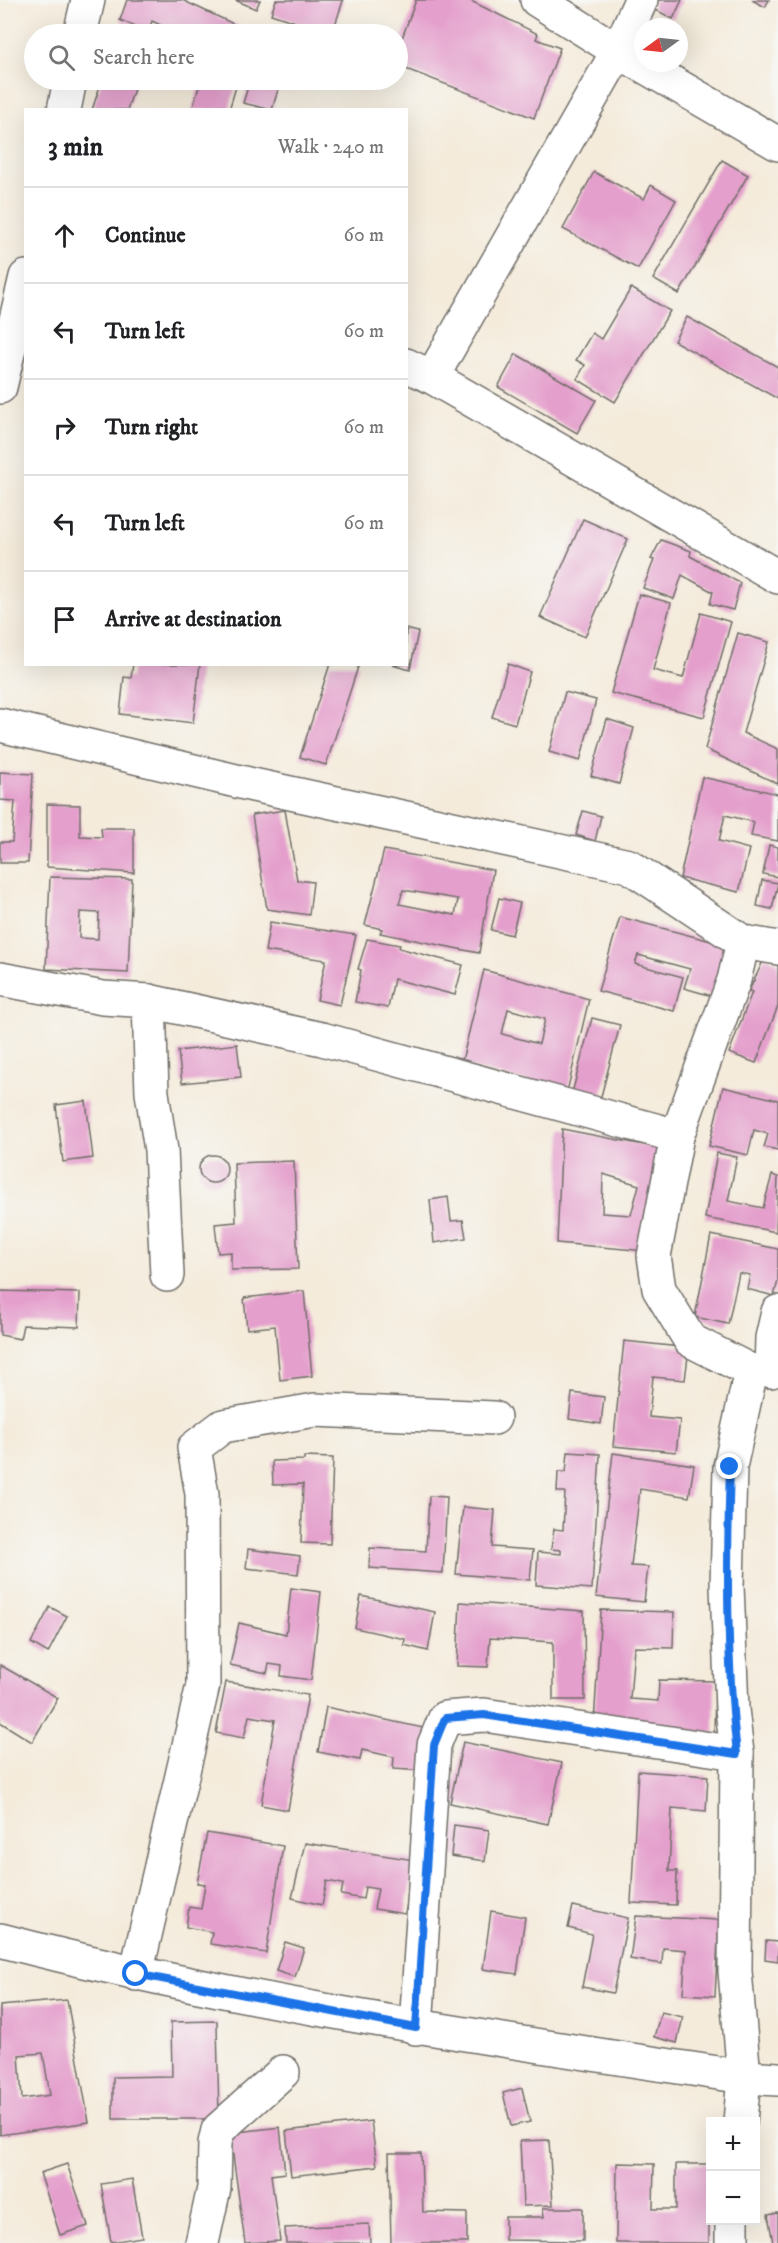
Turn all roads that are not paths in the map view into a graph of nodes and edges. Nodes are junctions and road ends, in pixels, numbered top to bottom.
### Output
1 (88, 0) edge
2 (537, 0) edge
3 (641, 0) edge
4 (82, 24) edge
5 (618, 51) junction
6 (68, 90) edge
7 (64, 108) edge
8 (778, 144) edge
9 (24, 285) edge
10 (419, 371) edge
11 (0, 387) edge
12 (778, 577) edge
13 (0, 725) edge
14 (743, 942) junction
15 (778, 948) edge
16 (0, 979) edge
17 (149, 1001) junction
18 (677, 1137) junction
19 (167, 1275) dead end
20 (778, 1312) edge
21 (766, 1372) edge
22 (494, 1418) dead end
23 (737, 1754) junction
24 (0, 1940) edge
25 (136, 1974) junction
26 (416, 2028) junction
27 (283, 2072) dead end
28 (744, 2077) junction
29 (778, 2079) edge
30 (740, 2117) edge
31 (732, 2225) edge
32 (202, 2243) edge
33 (732, 2243) edge

1 - 4 street
2 - 5 street
3 - 5 street
5 - 8 street
5 - 10 street
6 - 7 street
9 - 11 street
10 - 12 street
13 - 14 street
14 - 15 street
14 - 18 street
16 - 17 street
17 - 18 street
17 - 19 street
18 - 21 street
20 - 21 street
21 - 23 street
22 - 25 street
23 - 26 street
23 - 28 street
24 - 25 street
25 - 26 street
26 - 28 street
27 - 32 street
28 - 29 street
28 - 30 street
31 - 33 street

